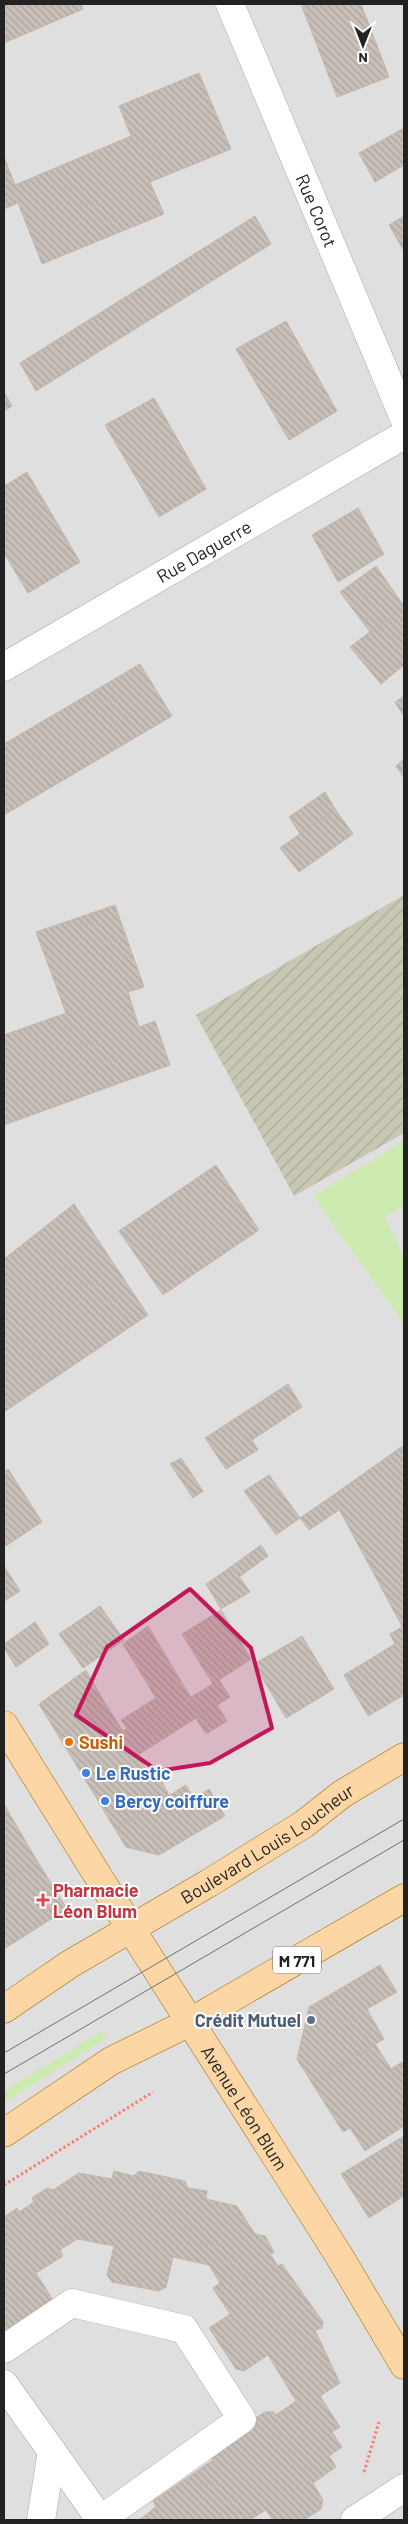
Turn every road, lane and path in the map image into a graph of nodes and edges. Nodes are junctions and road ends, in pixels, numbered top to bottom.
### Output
1 (230, 4) edge
2 (404, 418) edge
3 (404, 435) edge
4 (4, 667) edge
5 (4, 1725) edge
6 (404, 1758) edge
7 (404, 1898) edge
8 (131, 1930) junction
9 (4, 2009) edge
10 (190, 2022) junction
11 (153, 2092) dead end
12 (4, 2133) edge
13 (4, 2185) edge
14 (4, 2349) edge
15 (404, 2365) edge
16 (4, 2384) edge
17 (52, 2451) junction
18 (404, 2488) edge
19 (41, 2520) edge
20 (100, 2520) edge
21 (355, 2520) edge

1 - 2 street, Rue Corot
3 - 4 street, Rue Daguerre
5 - 8 main road, Avenue Léon Blum
6 - 8 main road, Boulevard Louis Loucheur
7 - 10 main road, M 771
8 - 9 main road, Boulevard Louis Loucheur
8 - 10 main road, Avenue Léon Blum
10 - 12 main road, M 771
10 - 15 main road, Avenue Léon Blum
11 - 13 path
14 - 20 street
16 - 17 street
17 - 19 street
17 - 20 street
18 - 21 street

